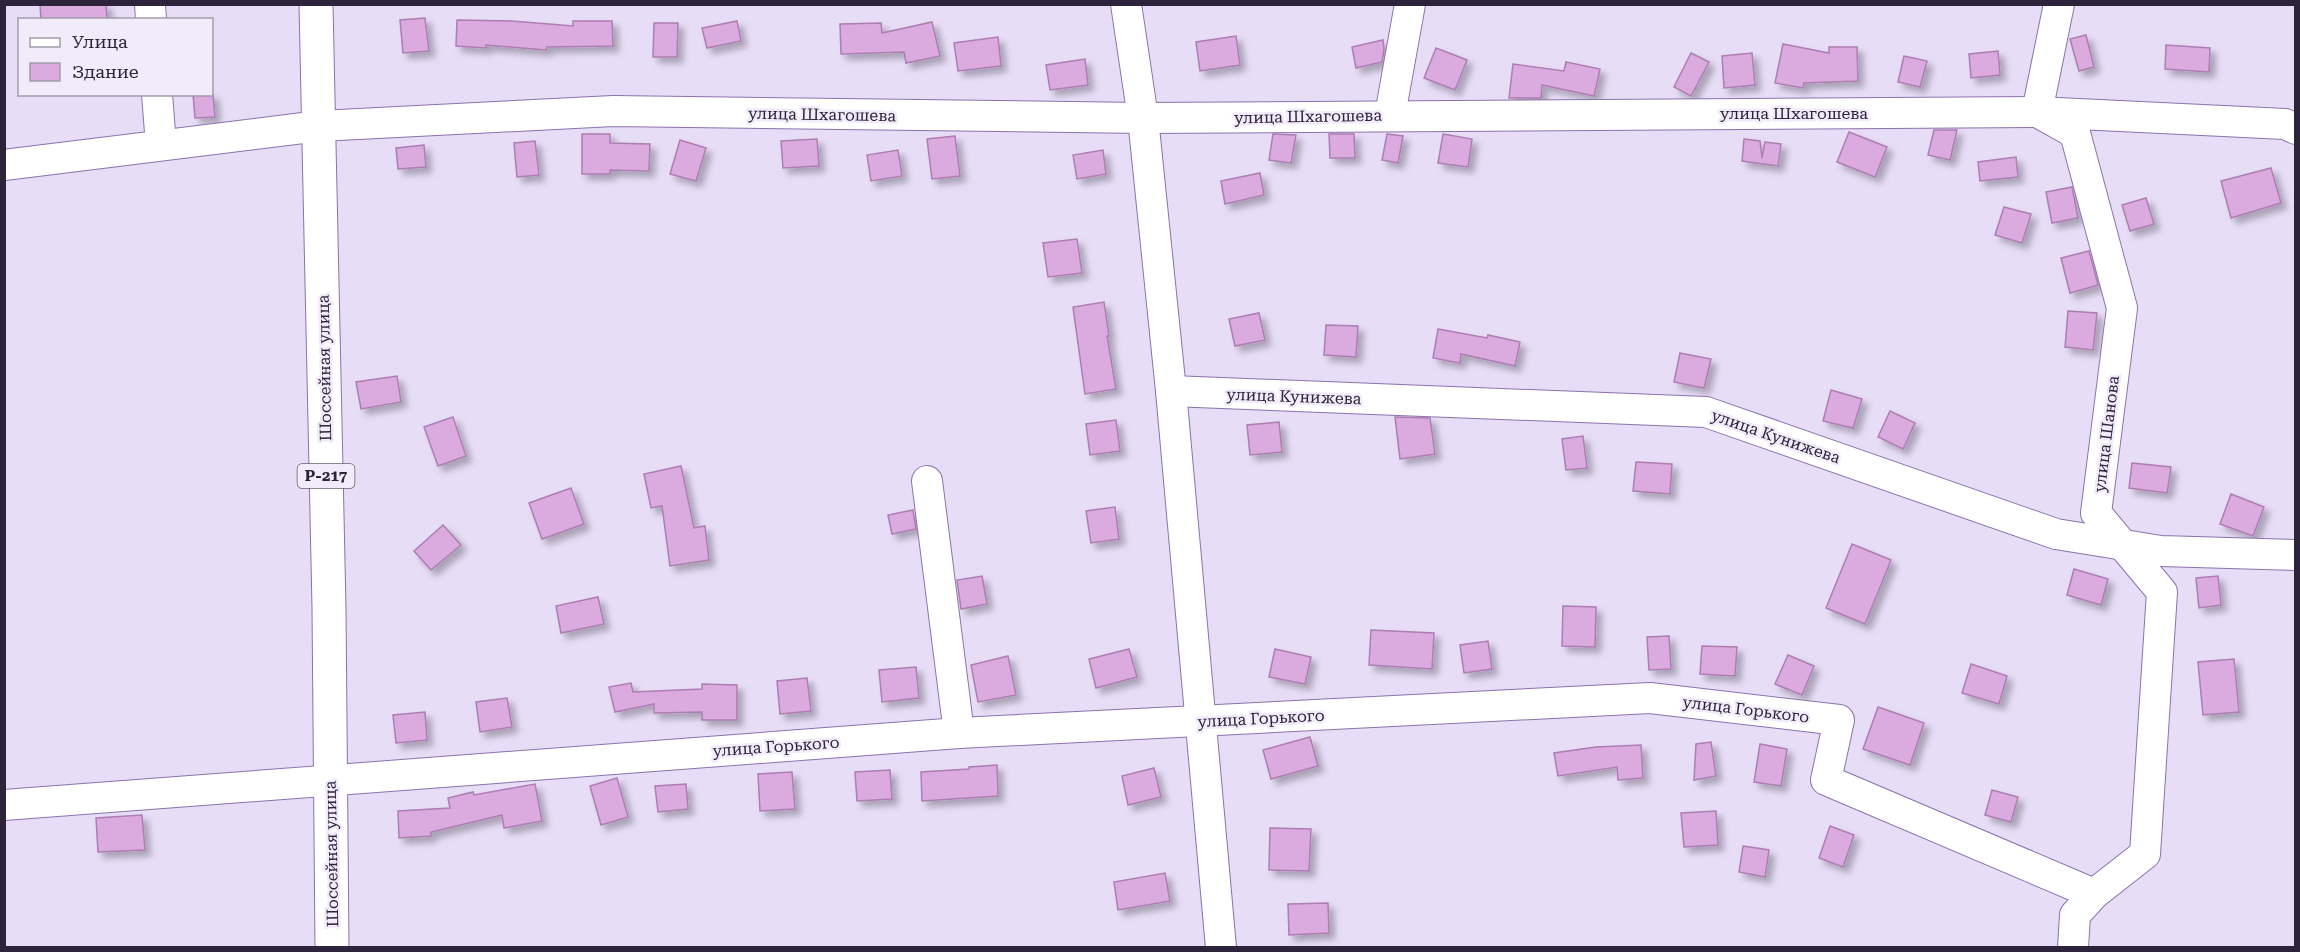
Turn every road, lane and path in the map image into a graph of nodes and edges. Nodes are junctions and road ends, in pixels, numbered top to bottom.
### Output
1 (316, 4) edge
2 (1126, 4) edge
3 (1410, 4) edge
4 (2059, 4) edge
5 (157, 96) edge
6 (2037, 112) junction
7 (1390, 115) junction
8 (1143, 118) junction
9 (319, 126) junction
10 (2295, 129) edge
11 (161, 145) junction
12 (4, 165) edge
13 (1171, 391) junction
14 (927, 481) dead end
15 (2122, 544) junction
16 (2295, 555) edge
17 (1200, 721) junction
18 (959, 733) junction
19 (330, 779) junction
20 (4, 805) edge
21 (2094, 894) junction
22 (332, 948) edge
23 (1221, 948) edge
24 (2073, 948) edge

1 - 9 highway, Шоссейная улица / Р-217
2 - 8 street
3 - 7 street
4 - 6 street
5 - 11 street
6 - 7 street, улица Шхагошева
6 - 10 street, улица Шхагошева
6 - 15 street, улица Шанова
7 - 8 street, улица Шхагошева
8 - 9 street, улица Шхагошева
8 - 13 street
9 - 11 street, улица Шхагошева
9 - 19 highway, Шоссейная улица / Р-217
11 - 12 street, улица Шхагошева
13 - 15 street, улица Кунижева
13 - 17 street
14 - 18 street
15 - 16 street, улица Кунижева
15 - 21 street, улица Шанова
17 - 18 street, улица Горького
17 - 21 street, улица Горького
17 - 23 street
18 - 19 street, улица Горького
19 - 20 street, улица Горького
19 - 22 highway, Шоссейная улица / Р-217
21 - 24 street, улица Шанова

